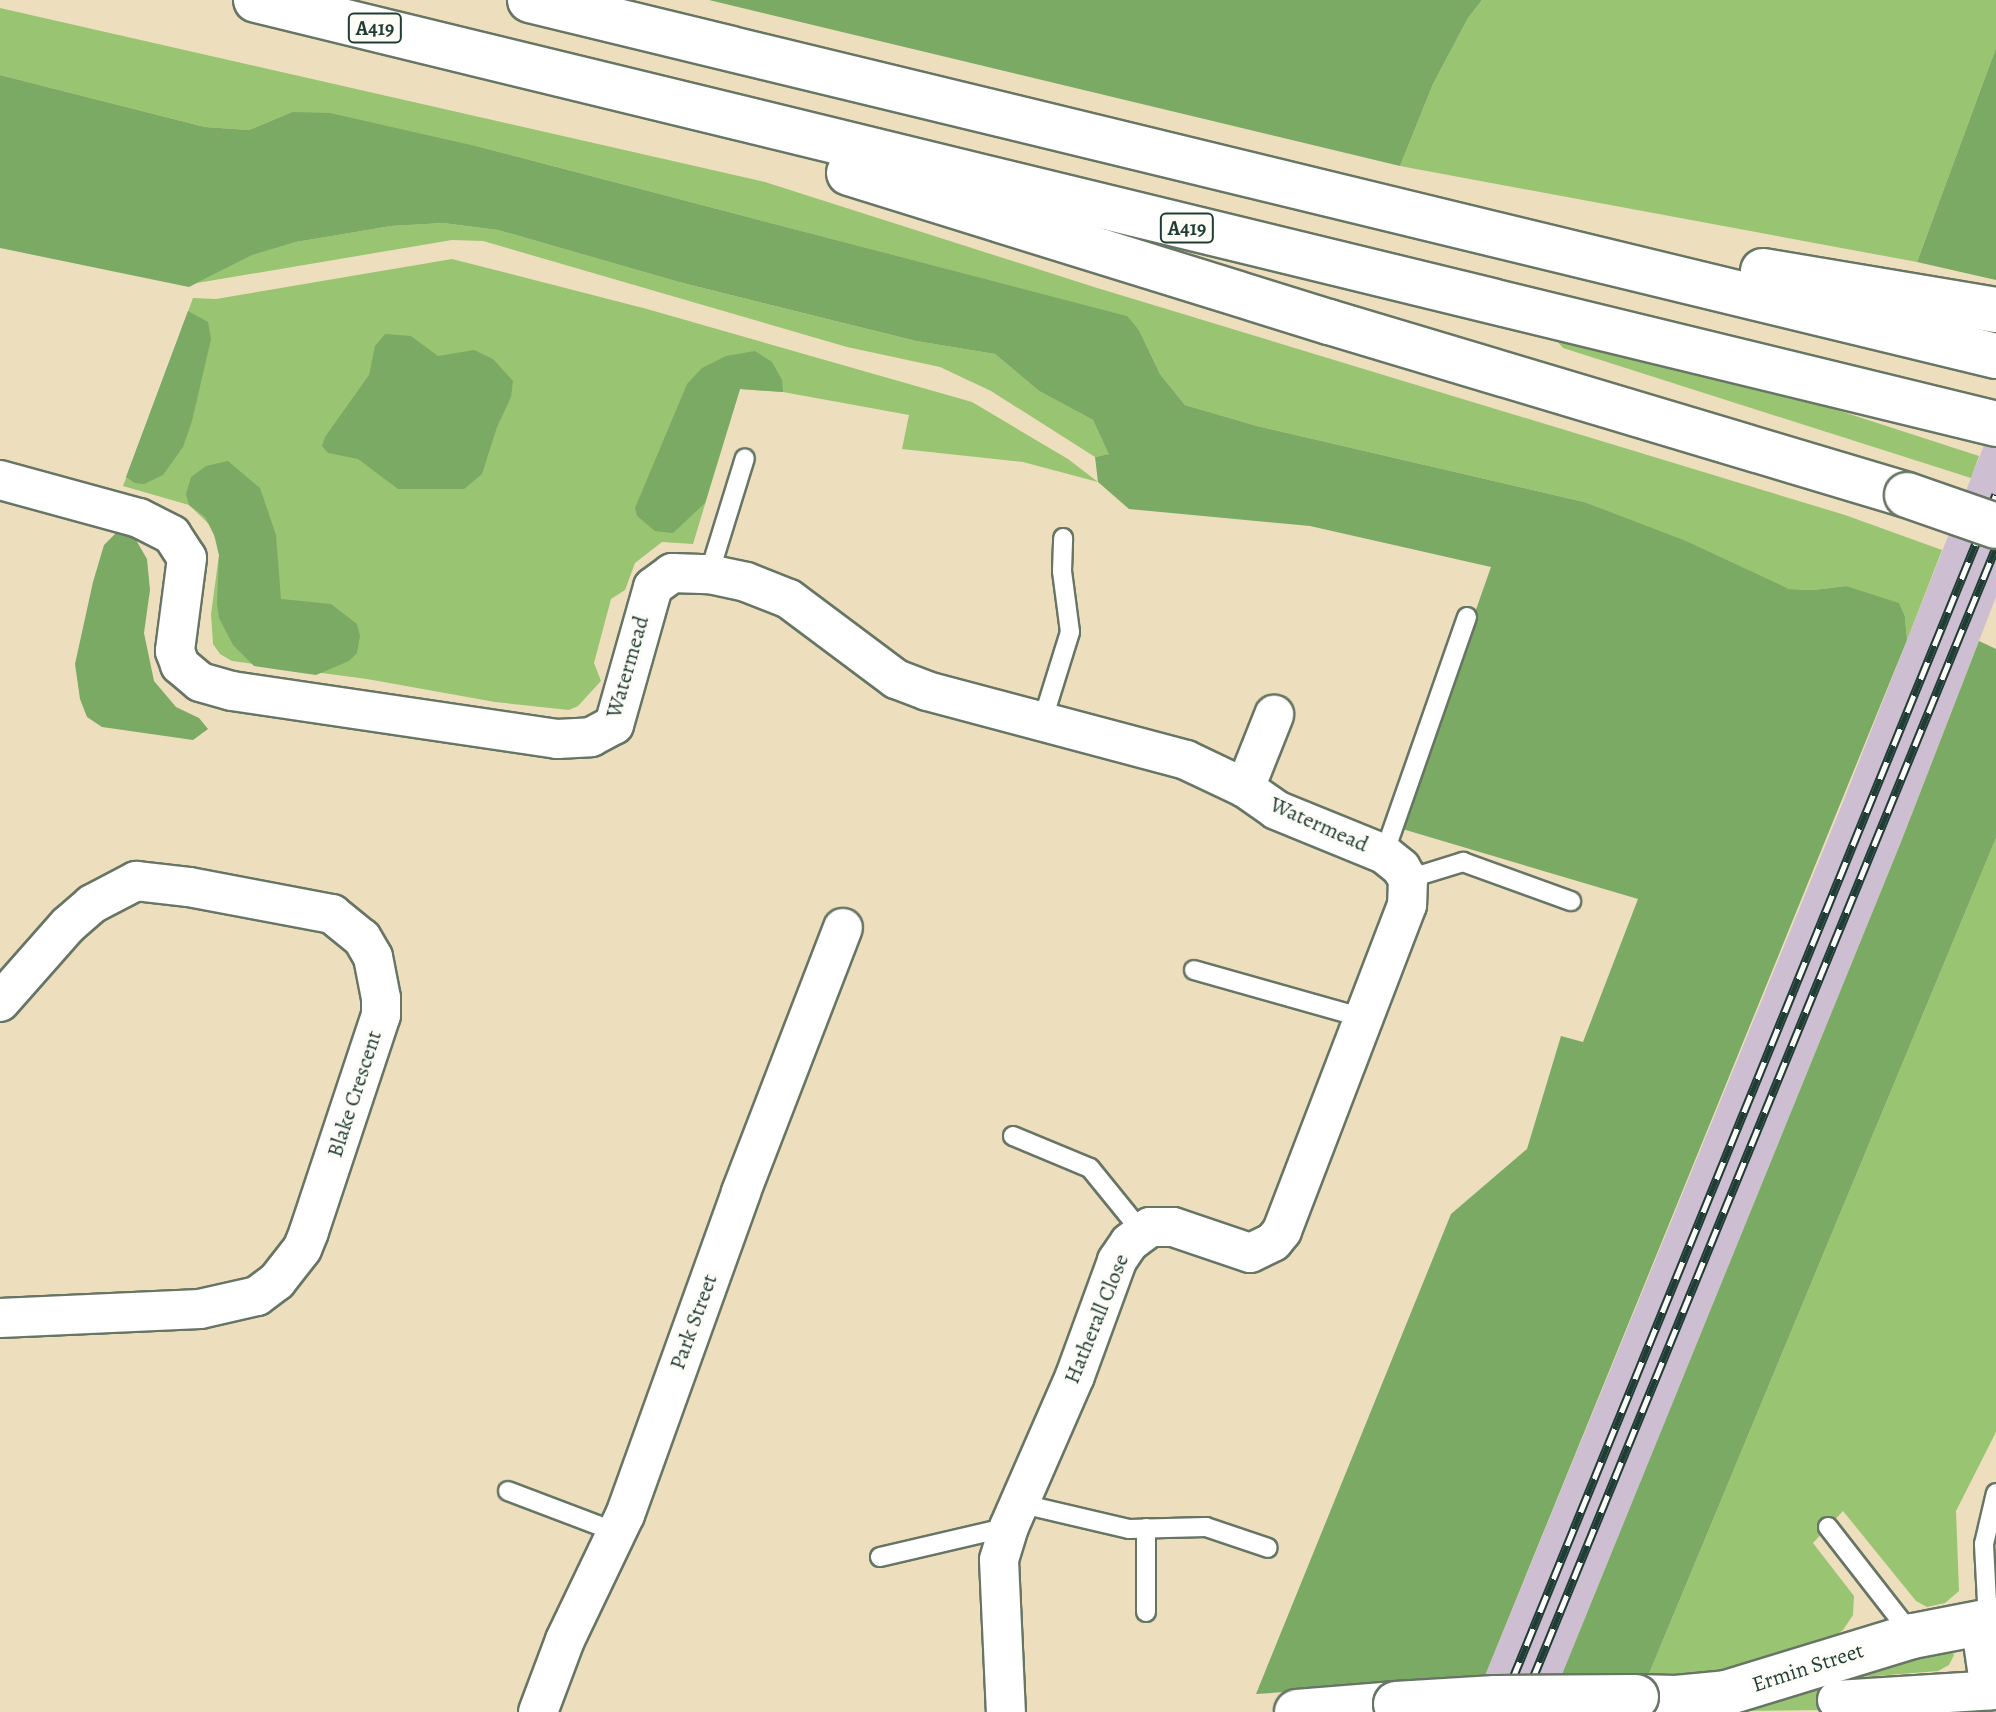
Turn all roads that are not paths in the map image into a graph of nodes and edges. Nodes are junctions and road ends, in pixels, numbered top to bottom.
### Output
1 (256, 0) edge
2 (530, 0) edge
3 (494, 56) junction
4 (1996, 310) edge
5 (1914, 317) junction
6 (1996, 356) edge
7 (1996, 424) edge
8 (745, 458) dead end
9 (0, 480) edge
10 (1996, 526) edge
11 (1063, 538) dead end
12 (709, 574) junction
13 (1467, 617) dead end
14 (1274, 715) dead end
15 (1042, 722) junction
16 (1245, 788) junction
17 (1395, 865) junction
18 (1571, 901) dead end
19 (843, 928) dead end
20 (1194, 970) dead end
21 (0, 1002) edge
22 (1364, 1018) junction
23 (1013, 1136) dead end
24 (1141, 1231) junction
25 (0, 1318) edge
26 (508, 1491) dead end
27 (1996, 1493) edge
28 (1014, 1515) junction
29 (1828, 1527) dead end
30 (1146, 1528) junction
31 (616, 1532) junction
32 (1268, 1548) dead end
33 (880, 1557) dead end
34 (1146, 1612) dead end
35 (1988, 1621) edge
36 (1913, 1636) junction
37 (1993, 1690) edge
38 (1837, 1700) dead end
39 (538, 1712) edge
40 (1006, 1712) edge
41 (1297, 1712) edge

1 - 3 main road, A419
2 - 5 main road
3 - 7 main road, A419
3 - 10 main road, bridge
4 - 5 main road
5 - 6 main road
8 - 12 lane
9 - 12 street, Watermead
11 - 15 lane
12 - 15 street, Watermead
13 - 17 lane
14 - 16 street, Watermead
15 - 16 street, Watermead
16 - 17 street, Watermead
17 - 18 lane
17 - 22 street, Hatherall Close
19 - 31 street, Park Street
20 - 22 lane
21 - 25 street, Blake Crescent
22 - 24 street, Hatherall Close
23 - 24 lane
24 - 28 street, Hatherall Close
26 - 31 lane
27 - 35 lane
28 - 30 lane
28 - 33 lane
28 - 40 street, Hatherall Close
29 - 36 lane
30 - 32 lane
30 - 34 lane
31 - 39 street, Park Street
35 - 36 main road, Ermin Street
35 - 37 street, Ermin Street
36 - 41 main road, Ermin Street, bridge
37 - 38 street, Ermin Street

